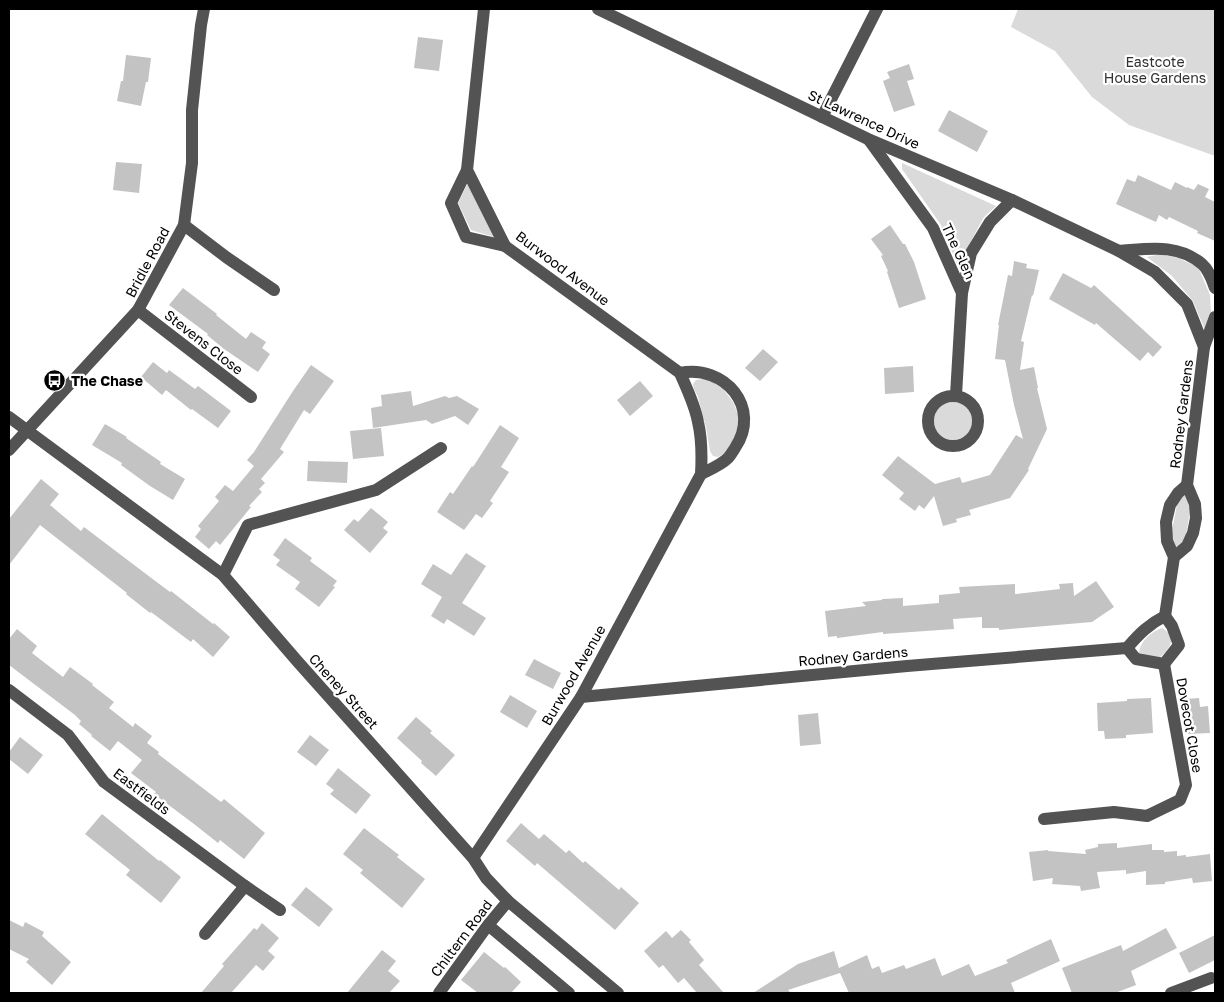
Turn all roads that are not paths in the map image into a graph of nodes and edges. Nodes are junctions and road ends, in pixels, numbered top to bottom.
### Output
1 (204, 9) edge
2 (484, 9) edge
3 (598, 9) edge
4 (877, 9) edge
5 (822, 116) junction
6 (868, 139) junction
7 (467, 170) junction
8 (1012, 200) junction
9 (184, 225) junction
10 (505, 246) junction
11 (1119, 251) junction
12 (1215, 288) edge
13 (274, 290) dead end
14 (962, 293) junction
15 (138, 310) junction
16 (1215, 317) edge
17 (1204, 347) junction
18 (680, 373) junction
19 (956, 395) junction
20 (251, 397) dead end
21 (9, 417) edge
22 (27, 431) junction
23 (441, 448) dead end
24 (9, 450) edge
25 (702, 474) junction
26 (1187, 485) junction
27 (1174, 557) junction
28 (223, 575) junction
29 (1165, 616) junction
30 (1127, 648) junction
31 (1164, 664) junction
32 (9, 690) edge
33 (581, 697) junction
34 (1044, 820) dead end
35 (473, 858) junction
36 (245, 886) junction
37 (508, 901) junction
38 (280, 910) dead end
39 (488, 925) junction
40 (205, 934) dead end
41 (1211, 978) dead end
42 (439, 993) edge
43 (569, 993) edge
44 (618, 993) edge
45 (1171, 993) edge

1 - 9 street, Bridle Road
2 - 7 street
3 - 5 street, St Lawrence Drive
4 - 5 street
5 - 6 street, St Lawrence Drive
6 - 8 street, St Lawrence Drive
6 - 14 street, The Glen
7 - 10 street, Burwood Avenue
7 - 10 street
8 - 11 street, St Lawrence Drive
8 - 14 street
9 - 13 street
9 - 15 street, Bridle Road
10 - 18 street, Burwood Avenue
11 - 12 street, St Lawrence Drive
11 - 17 street, St Lawrence Drive
14 - 19 street, The Glen
15 - 20 street, Stevens Close
15 - 22 street, Bridle Road
16 - 17 street
17 - 26 street, Rodney Gardens
18 - 25 street, Burwood Avenue
18 - 25 street
19 - 19 street
21 - 22 street
22 - 24 street, Bridle Road
22 - 28 street, Cheney Street
23 - 28 street
25 - 33 street, Burwood Avenue
26 - 27 street, Rodney Gardens
26 - 27 street, Rodney Gardens
27 - 29 street, Rodney Gardens
28 - 35 street, Cheney Street
29 - 30 street
29 - 31 street
30 - 31 street
30 - 33 street, Rodney Gardens
31 - 34 street, Dovecot Close
32 - 36 street, Eastfields
33 - 35 street, Burwood Avenue
35 - 37 street, Cheney Street
36 - 38 street, Eastfields
36 - 40 street
37 - 39 street, Chiltern Road
37 - 44 street, Cheney Street
39 - 42 street, Chiltern Road
39 - 43 street
41 - 45 street

